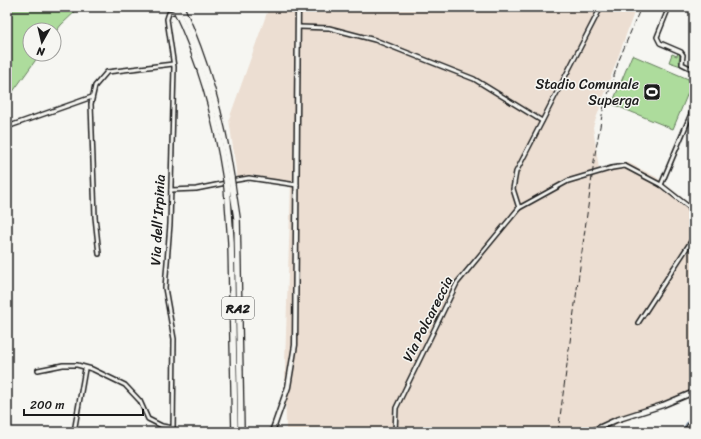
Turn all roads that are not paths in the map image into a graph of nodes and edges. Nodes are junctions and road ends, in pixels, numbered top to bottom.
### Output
1 (181, 7) edge
2 (298, 7) edge
3 (601, 7) edge
4 (669, 7) edge
5 (174, 9) edge
6 (299, 27) junction
7 (173, 64) junction
8 (694, 70) edge
9 (92, 97) junction
10 (694, 107) edge
11 (542, 121) junction
12 (7, 127) edge
13 (228, 178) junction
14 (297, 185) junction
15 (662, 185) junction
16 (230, 186) junction
17 (170, 190) junction
18 (689, 207) junction
19 (519, 208) junction
20 (694, 211) edge
21 (694, 218) edge
22 (694, 237) edge
23 (99, 254) dead end
24 (638, 323) dead end
25 (86, 369) junction
26 (38, 370) dead end
27 (694, 392) edge
28 (694, 418) edge
29 (173, 428) junction
30 (74, 432) edge
31 (173, 432) edge
32 (235, 432) edge
33 (241, 432) edge
34 (272, 432) edge
35 (395, 432) edge
36 (590, 432) edge
37 (685, 432) edge

1 - 13 highway, RA2
2 - 6 street
3 - 11 street
4 - 8 street
5 - 7 street, Via dell'Irpinia
5 - 13 highway, RA2
6 - 11 street
6 - 14 street
7 - 9 street
7 - 17 street, Via dell'Irpinia
9 - 12 street
9 - 23 street
10 - 15 street
11 - 19 street
13 - 16 highway, RA2, bridge
14 - 17 street
14 - 34 street
15 - 18 street
15 - 19 street
16 - 32 highway, RA2
16 - 33 highway, RA2
17 - 29 street, Via dell'Irpinia
18 - 20 street
18 - 21 street
19 - 35 street, Via Polcareccia
22 - 24 street
25 - 26 street
25 - 29 street
25 - 30 street
27 - 36 street
28 - 37 street
29 - 31 street, Via dell'Irpinia

